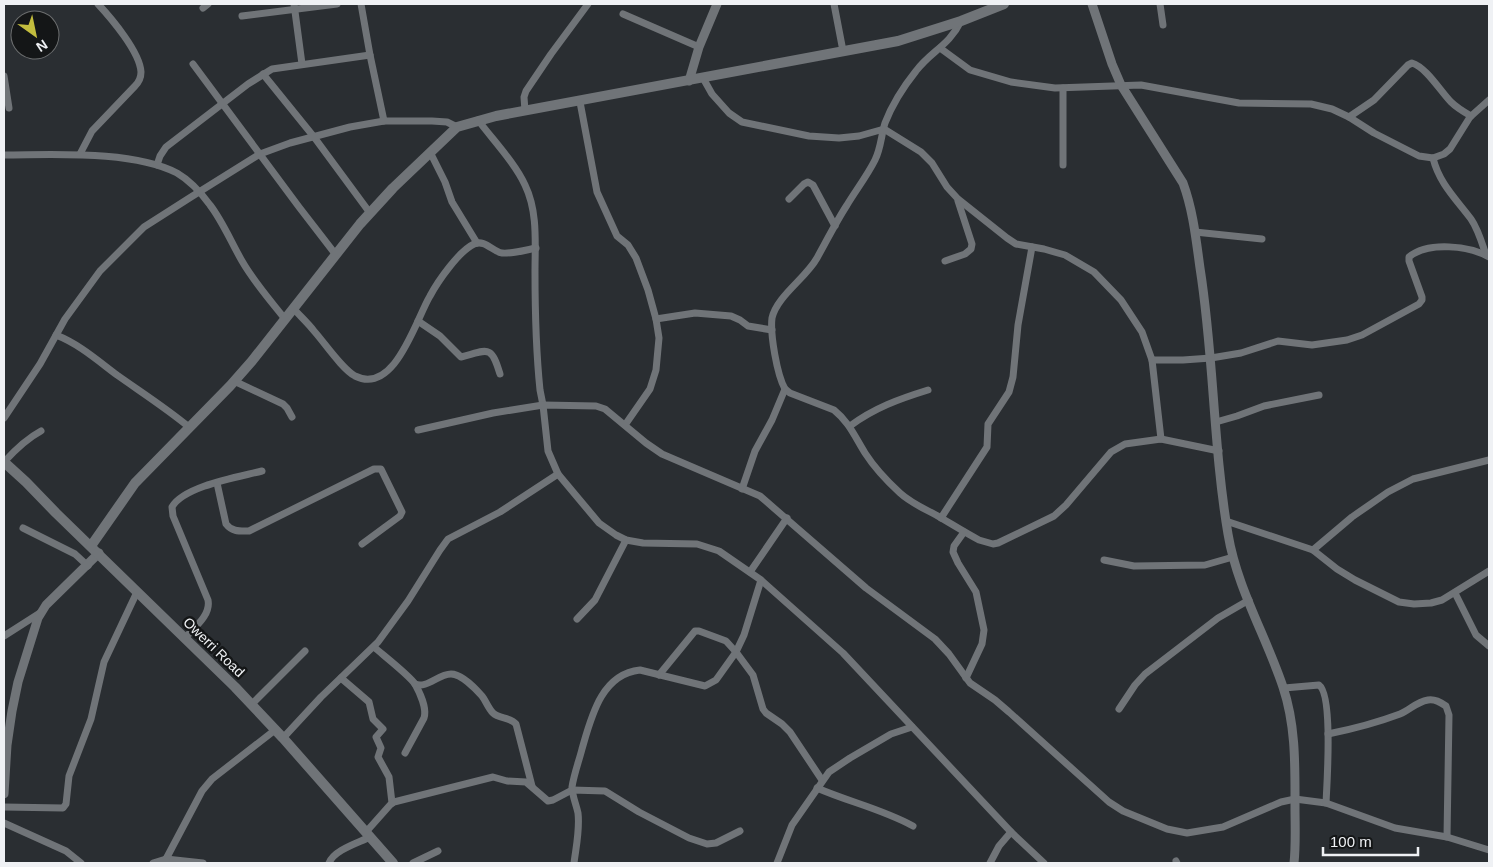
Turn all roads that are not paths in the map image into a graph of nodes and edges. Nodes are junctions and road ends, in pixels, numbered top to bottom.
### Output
1 (98, 4) edge
2 (337, 4) edge
3 (361, 4) edge
4 (588, 4) edge
5 (717, 4) edge
6 (834, 4) edge
7 (1004, 4) edge
8 (1092, 4) edge
9 (1160, 4) edge
10 (295, 6) edge
11 (623, 14) dead end
12 (242, 16) dead end
13 (961, 21) junction
14 (1163, 25) dead end
15 (699, 48) junction
16 (940, 48) junction
17 (843, 51) junction
18 (370, 55) junction
19 (194, 64) dead end
20 (302, 64) junction
21 (263, 74) junction
22 (4, 76) edge
23 (703, 78) junction
24 (689, 80) junction
25 (1121, 85) junction
26 (1063, 88) junction
27 (1489, 100) edge
28 (580, 102) junction
29 (222, 103) junction
30 (9, 108) dead end
31 (525, 111) junction
32 (1471, 116) junction
33 (1350, 117) junction
34 (478, 120) junction
35 (384, 121) junction
36 (457, 127) junction
37 (884, 130) junction
38 (314, 137) junction
39 (430, 152) junction
40 (80, 154) junction
41 (260, 154) junction
42 (4, 155) edge
43 (1433, 158) junction
44 (157, 165) junction
45 (1063, 165) dead end
46 (199, 192) junction
47 (958, 198) junction
48 (789, 199) dead end
49 (370, 213) junction
50 (835, 226) junction
51 (1195, 232) junction
52 (1262, 239) dead end
53 (477, 243) junction
54 (1032, 247) junction
55 (536, 248) junction
56 (336, 255) junction
57 (1488, 256) edge
58 (945, 261) dead end
59 (294, 308) junction
60 (285, 319) junction
61 (656, 319) junction
62 (418, 321) junction
63 (772, 330) junction
64 (56, 335) junction
65 (1211, 358) junction
66 (1152, 360) junction
67 (500, 374) dead end
68 (234, 381) junction
69 (785, 389) junction
70 (928, 390) dead end
71 (1319, 395) dead end
72 (543, 405) junction
73 (292, 417) dead end
74 (4, 418) edge
75 (1216, 422) junction
76 (625, 425) junction
77 (850, 426) junction
78 (189, 427) junction
79 (418, 430) dead end
80 (41, 431) dead end
81 (1161, 440) junction
82 (1219, 451) junction
83 (1489, 460) edge
84 (4, 462) edge
85 (262, 471) dead end
86 (558, 474) junction
87 (218, 483) junction
88 (742, 489) junction
89 (787, 518) junction
90 (941, 518) junction
91 (1226, 521) junction
92 (23, 528) dead end
93 (964, 532) junction
94 (626, 540) junction
95 (362, 544) dead end
96 (95, 550) junction
97 (1313, 550) junction
98 (1233, 557) junction
99 (1104, 560) dead end
100 (88, 566) junction
101 (1489, 570) edge
102 (750, 572) junction
103 (761, 580) junction
104 (137, 592) junction
105 (1455, 593) junction
106 (1249, 600) junction
107 (40, 612) junction
108 (577, 619) dead end
109 (4, 636) edge
110 (185, 638) junction
111 (1489, 646) edge
112 (374, 647) junction
113 (305, 651) dead end
114 (736, 652) junction
115 (659, 675) junction
116 (341, 678) junction
117 (966, 678) junction
118 (415, 684) junction
119 (1284, 688) junction
120 (252, 704) junction
121 (1119, 709) dead end
122 (912, 727) junction
123 (275, 730) junction
124 (1328, 734) junction
125 (283, 738) junction
126 (405, 753) dead end
127 (822, 780) junction
128 (532, 786) junction
129 (817, 788) junction
130 (572, 790) junction
131 (4, 794) edge
132 (1295, 799) junction
133 (392, 803) junction
134 (1326, 803) junction
135 (4, 807) edge
136 (4, 823) edge
137 (913, 826) dead end
138 (740, 831) dead end
139 (1011, 832) junction
140 (368, 835) junction
141 (1447, 837) junction
142 (1489, 850) edge
143 (438, 851) dead end
144 (166, 859) junction
145 (329, 862) edge
146 (81, 863) edge
147 (153, 863) edge
148 (203, 863) edge
149 (321, 863) edge
150 (393, 863) edge
151 (413, 863) edge
152 (574, 863) edge
153 (778, 863) edge
154 (990, 863) edge
155 (1044, 863) edge
156 (1294, 863) edge

1 - 40 street
2 - 10 street
3 - 18 street
4 - 31 street
5 - 15 street
6 - 17 street
7 - 13 main road
8 - 25 street
9 - 14 street
10 - 12 street
10 - 20 street
11 - 15 street
13 - 16 street
13 - 17 main road
15 - 24 street
16 - 26 street
16 - 37 street
17 - 23 main road
18 - 20 street
18 - 35 street
19 - 29 street
20 - 21 street
21 - 29 street
21 - 38 street
22 - 30 street
23 - 24 main road
23 - 37 street
24 - 28 main road
25 - 26 street
25 - 33 street
25 - 51 street
26 - 45 street
27 - 32 street
28 - 31 main road
28 - 61 street
29 - 41 street
29 - 44 street
31 - 34 main road
32 - 33 street
32 - 43 street
33 - 43 street
34 - 36 main road
34 - 55 street
35 - 36 street
35 - 38 street
36 - 39 main road
37 - 47 street
37 - 50 street
38 - 41 street
38 - 49 street
39 - 49 main road
39 - 53 street
40 - 42 street
40 - 44 street
41 - 46 street
41 - 56 street
43 - 57 street
44 - 46 street
46 - 60 street
46 - 64 street
47 - 54 street
47 - 58 street
48 - 50 street
49 - 56 main road
50 - 63 street
51 - 52 street
51 - 65 street
53 - 55 street
53 - 62 street
54 - 66 street
54 - 90 street
55 - 72 street
56 - 59 main road
57 - 65 street
59 - 60 main road
59 - 62 street
60 - 68 main road
61 - 63 street
61 - 76 street
62 - 67 street
63 - 69 street
64 - 74 street
64 - 78 street
65 - 66 street
65 - 75 street
66 - 81 street
68 - 73 street
68 - 78 main road
69 - 77 street
69 - 88 street
70 - 77 street
71 - 75 street
72 - 76 street
72 - 79 street
72 - 86 street
75 - 82 street
76 - 88 street
77 - 90 street
78 - 96 main road
80 - 84 street
81 - 82 street
81 - 93 street
82 - 91 street
83 - 97 street
84 - 96 main road, Owerri Road
85 - 87 street
86 - 94 street
86 - 112 street
87 - 95 street
87 - 110 street
88 - 89 street
89 - 102 street
89 - 117 street
90 - 93 street
91 - 97 street
91 - 98 street
92 - 100 street
93 - 117 street
94 - 102 street
94 - 108 street
96 - 100 street
96 - 104 main road, Owerri Road
97 - 105 street
98 - 99 street
98 - 106 street
100 - 107 street
101 - 105 street
102 - 103 street
103 - 114 street
103 - 122 street
104 - 110 main road, Owerri Road
104 - 135 street
105 - 111 street
106 - 119 street
106 - 121 street
107 - 109 street
107 - 131 street
110 - 120 main road, Owerri Road
112 - 116 street
112 - 118 street
113 - 120 street
114 - 115 street
114 - 115 street
114 - 127 street
115 - 130 street
116 - 125 street
116 - 133 street
117 - 132 street
118 - 126 street
118 - 128 street
119 - 124 street
119 - 132 street
120 - 123 main road, Owerri Road
122 - 127 street
122 - 139 street
123 - 125 main road, Owerri Road
123 - 144 street
124 - 134 street
124 - 141 street
125 - 140 main road, Owerri Road
127 - 129 street
128 - 130 street
128 - 133 street
129 - 137 street
129 - 153 street
130 - 138 street
130 - 152 street
132 - 134 street
132 - 156 street
133 - 140 street
134 - 141 street
136 - 146 street
139 - 154 street
139 - 155 street
140 - 145 street
140 - 150 main road, Owerri Road
141 - 142 street
143 - 151 street
144 - 147 street
144 - 148 street
145 - 149 street

